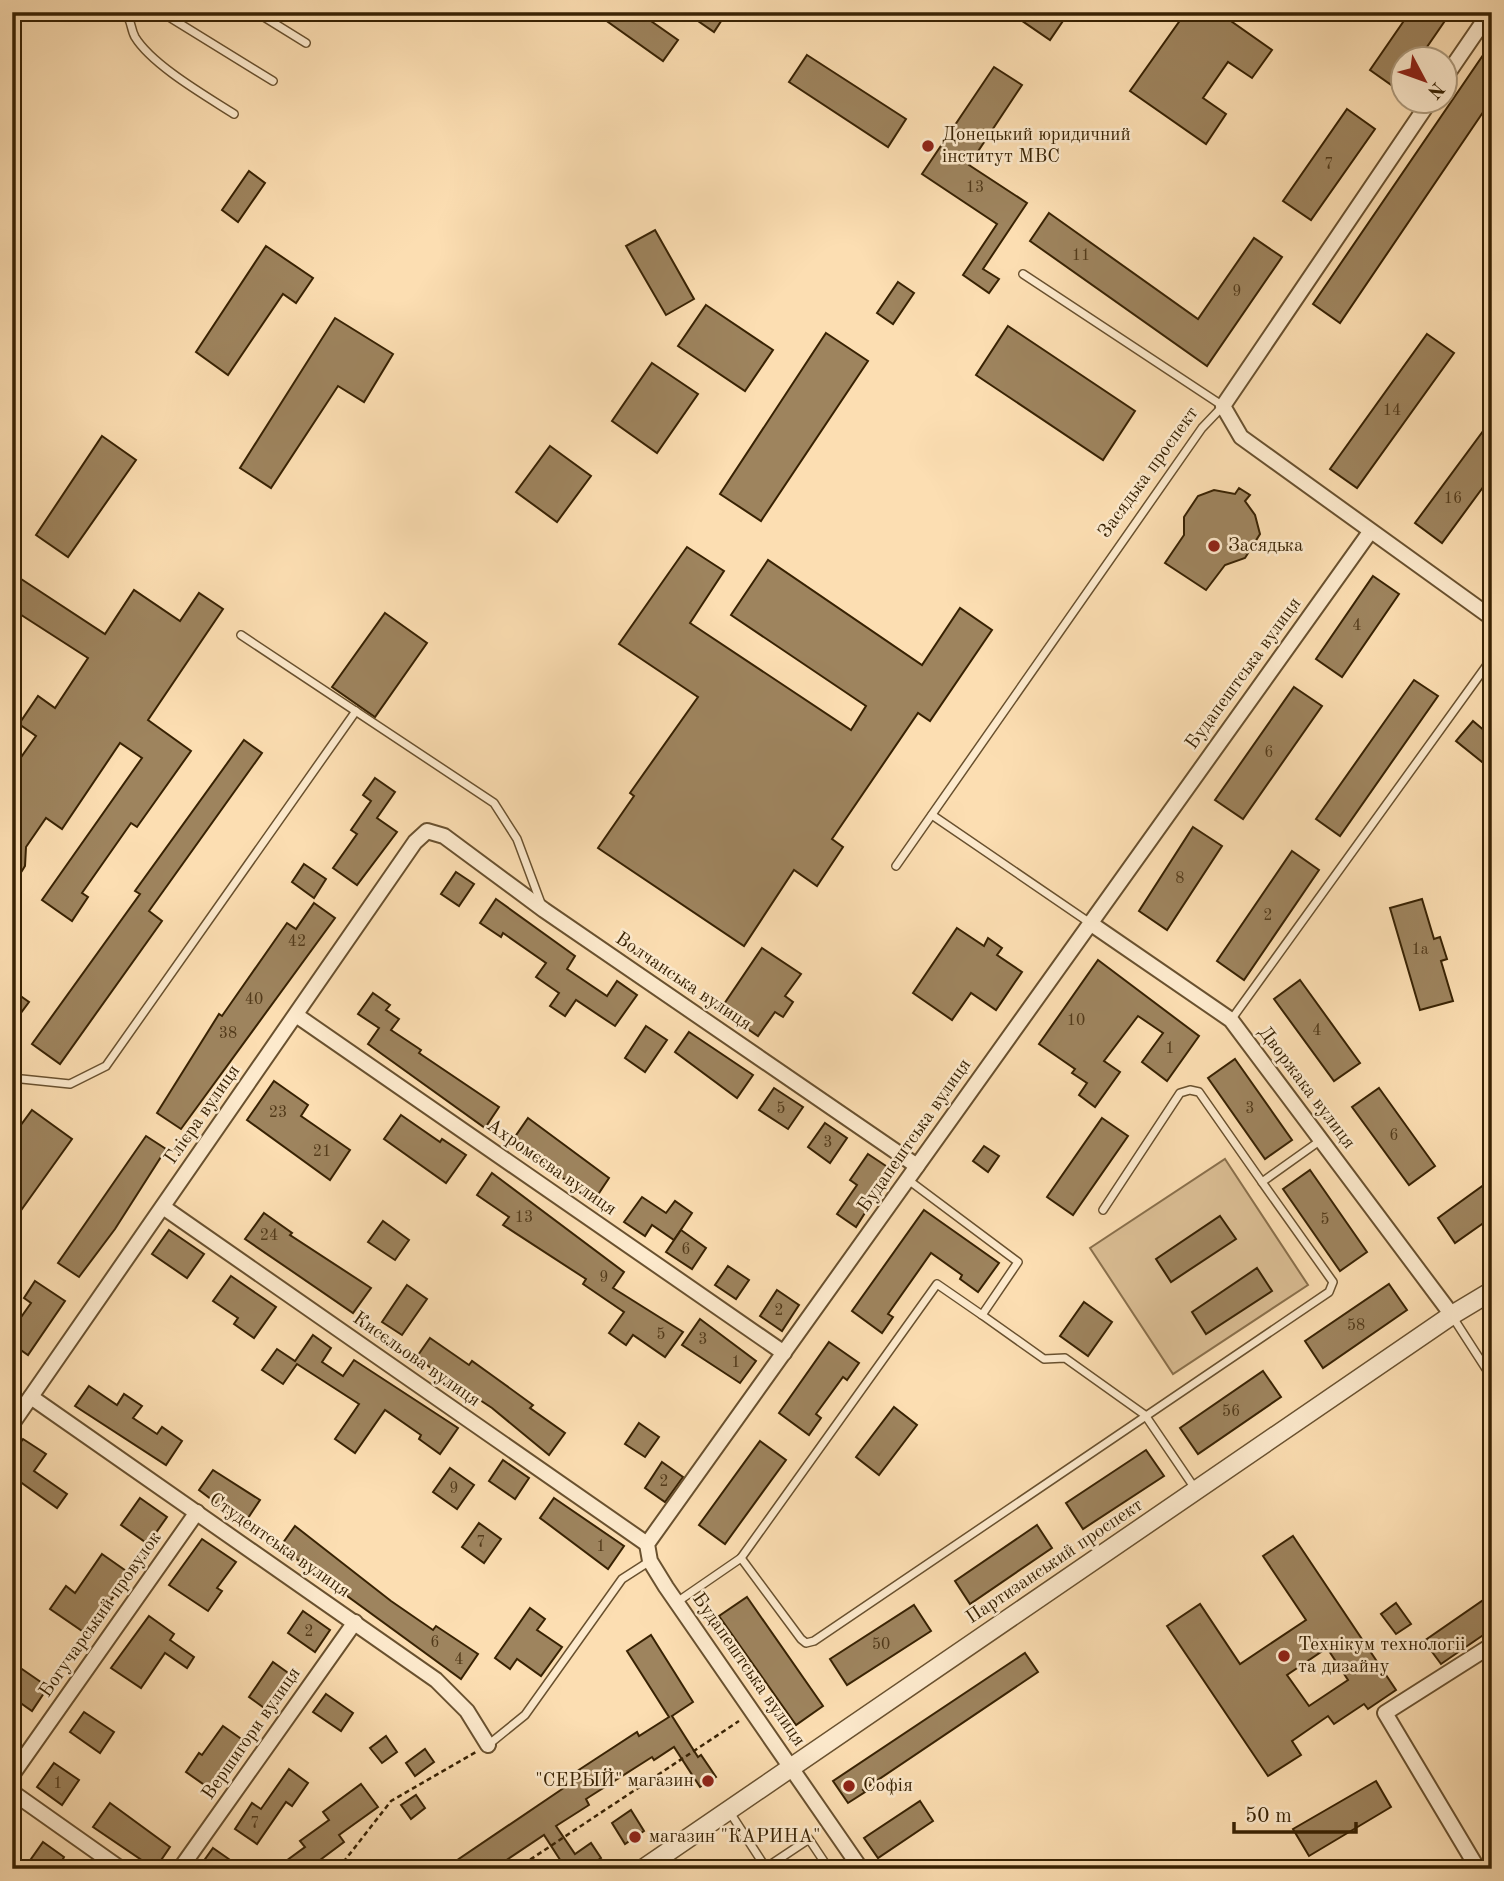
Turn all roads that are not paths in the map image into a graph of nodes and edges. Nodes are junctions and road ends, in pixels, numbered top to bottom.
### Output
1 (161, 12) edge
2 (256, 12) edge
3 (1490, 12) edge
4 (129, 13) edge
5 (306, 43) dead end
6 (1458, 59) edge
7 (274, 80) dead end
8 (234, 114) dead end
9 (1420, 116) edge
10 (1023, 274) dead end
11 (1223, 406) junction
12 (1370, 532) junction
13 (1492, 618) edge
14 (241, 635) dead end
15 (1492, 658) edge
16 (356, 711) junction
17 (932, 815) junction
18 (427, 831) joint
19 (896, 866) dead end
20 (544, 910) junction
21 (1090, 923) junction
22 (296, 1015) junction
23 (1231, 1020) junction
24 (12, 1078) edge
25 (1321, 1140) junction
26 (917, 1166) junction
27 (907, 1179) junction
28 (1262, 1182) junction
29 (163, 1207) junction
30 (1103, 1210) dead end
31 (1492, 1291) edge
32 (982, 1315) junction
33 (1452, 1315) junction
34 (784, 1353) junction
35 (1492, 1377) edge
36 (31, 1397) junction
37 (1146, 1415) junction
38 (12, 1424) edge
39 (1197, 1490) junction
40 (197, 1512) junction
41 (647, 1544) junction
42 (741, 1558) junction
43 (650, 1561) junction
44 (677, 1602) junction
45 (355, 1622) junction
46 (1492, 1645) edge
47 (488, 1745) joint
48 (793, 1767) junction
49 (12, 1774) edge
50 (12, 1792) edge
51 (728, 1811) junction
52 (645, 1868) edge
53 (765, 1868) edge
54 (121, 1869) edge
55 (180, 1869) edge
56 (829, 1869) edge
57 (861, 1869) edge
58 (1478, 1869) edge

1 - 7 lane
2 - 5 lane
3 - 6 street
4 - 8 lane
9 - 11 street, Засядька проспект
10 - 11 lane
11 - 12 street
11 - 17 lane, Засядька проспект
12 - 13 street
12 - 21 street, Будапештська вулиця
14 - 16 lane
15 - 23 lane
16 - 20 lane
16 - 24 lane
17 - 19 lane, Засядька проспект
17 - 21 lane
18 - 20 street, Волчанська вулиця
18 - 22 street, Глієра вулиця
20 - 26 street, Волчанська вулиця
21 - 23 street, Дворжака вулиця
21 - 26 street, Будапештська вулиця
22 - 29 street, Глієра вулиця
22 - 34 street, Ахромєєва вулиця
23 - 25 street, Дворжака вулиця
25 - 28 lane
25 - 33 street, Дворжака вулиця
26 - 27 street, Будапештська вулиця
27 - 32 lane
27 - 34 street, Будапештська вулиця
28 - 30 lane
28 - 37 lane
29 - 36 street, Глієра вулиця
29 - 41 street, Кисєльова вулиця
31 - 33 street, Партизанський проспект
32 - 37 lane
32 - 42 lane
33 - 35 lane
33 - 39 street, Партизанський проспект
34 - 41 street, Будапештська вулиця
36 - 38 street, Глієра вулиця
36 - 40 street, Студентська вулиця
37 - 39 lane
37 - 42 lane
39 - 48 street, Партизанський проспект
40 - 45 street, Студентська вулиця
40 - 49 street, Богучарський провулок
41 - 43 street, Будапештська вулиця
42 - 44 lane
43 - 44 street, Будапештська вулиця
43 - 47 lane
44 - 48 street, Будапештська вулиця
45 - 47 street, Студентська вулиця
45 - 55 street, Вершигори вулиця
46 - 58 street
48 - 51 street, Партизанський проспект
48 - 57 street, Будапештська вулиця
50 - 54 street
51 - 52 street, Партизанський проспект
51 - 53 lane
53 - 56 lane

